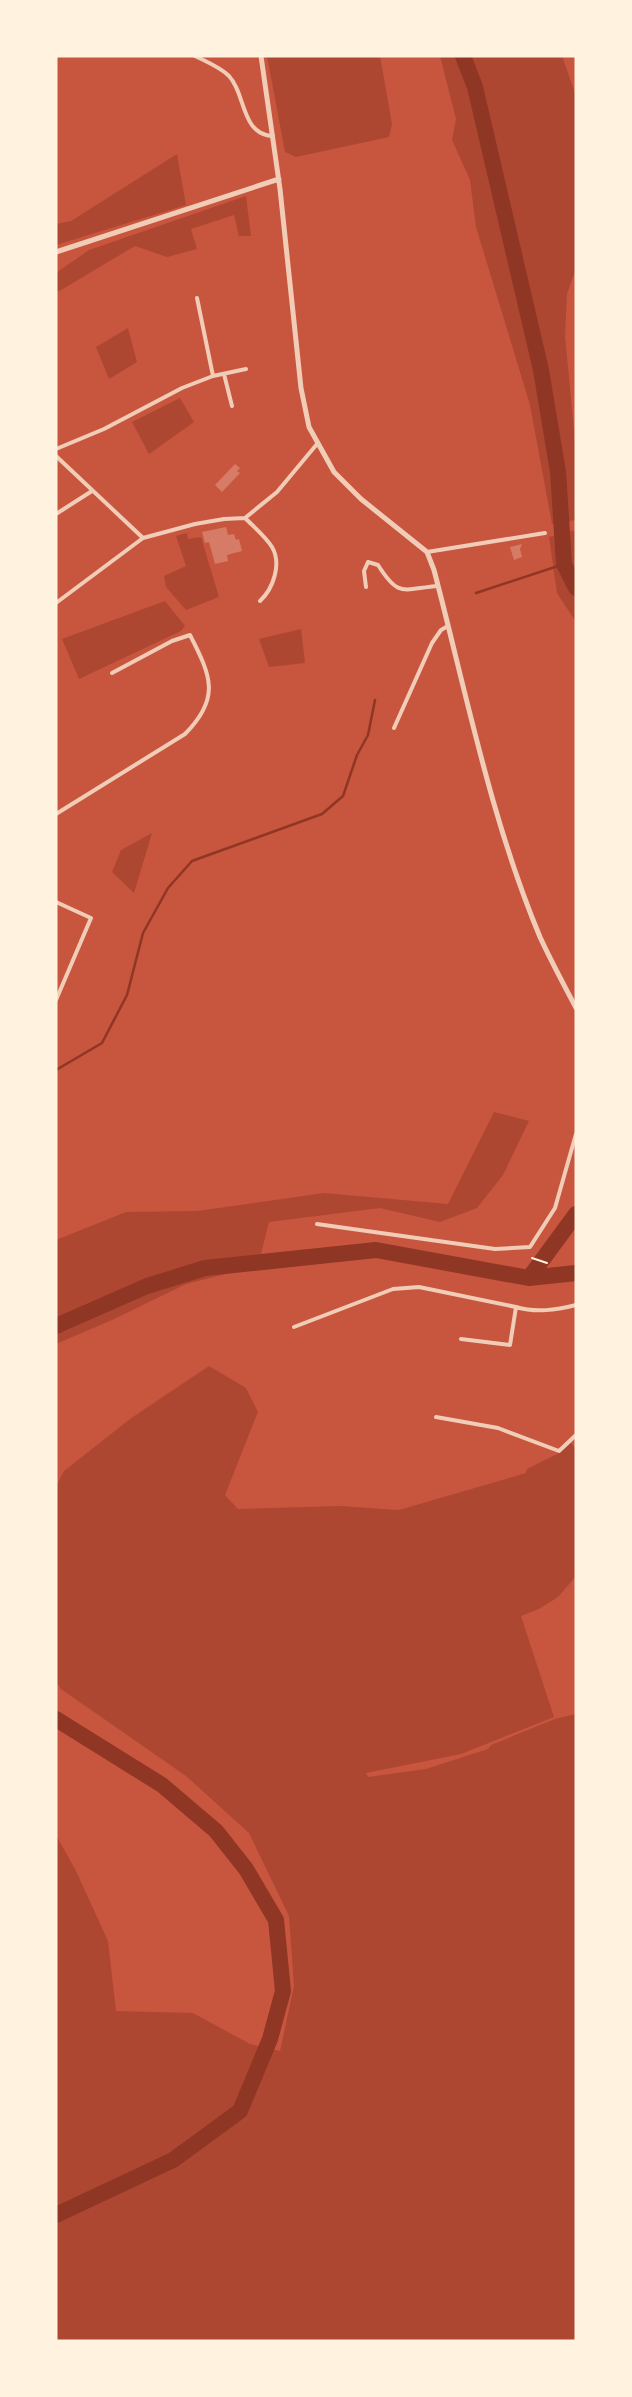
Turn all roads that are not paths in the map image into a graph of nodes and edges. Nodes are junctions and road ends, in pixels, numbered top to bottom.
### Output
1 (195, 56) edge
2 (261, 56) edge
3 (273, 136) junction
4 (279, 179) junction
5 (56, 252) edge
6 (197, 298) dead end
7 (246, 369) dead end
8 (224, 374) junction
9 (213, 376) junction
10 (232, 406) dead end
11 (317, 444) junction
12 (56, 449) edge
13 (56, 456) edge
14 (92, 491) junction
15 (56, 514) edge
16 (245, 518) junction
17 (544, 533) dead end
18 (143, 538) junction
19 (427, 552) junction
20 (438, 586) junction
21 (366, 587) dead end
22 (260, 601) dead end
23 (56, 603) edge
24 (448, 626) junction
25 (112, 673) dead end
26 (394, 728) dead end
27 (56, 814) edge
28 (56, 902) edge
29 (56, 1000) edge
30 (576, 1008) edge
31 (576, 1134) edge
32 (317, 1224) dead end
33 (576, 1305) edge
34 (516, 1307) junction
35 (294, 1327) dead end
36 (461, 1339) dead end
37 (436, 1416) dead end
38 (576, 1435) edge

1 - 3 street
2 - 3 street
3 - 4 street
4 - 5 street
4 - 11 street
6 - 9 street
7 - 8 street
8 - 9 street
8 - 10 street
9 - 12 street
11 - 16 street
11 - 19 street
13 - 14 street
14 - 15 street
14 - 18 street
16 - 18 street
16 - 22 street
17 - 19 street
18 - 23 street
19 - 20 street
20 - 21 street
20 - 24 street
24 - 26 street
24 - 30 street
25 - 27 street
28 - 29 street
31 - 32 street
33 - 34 street
34 - 35 street
34 - 36 street
37 - 38 street

